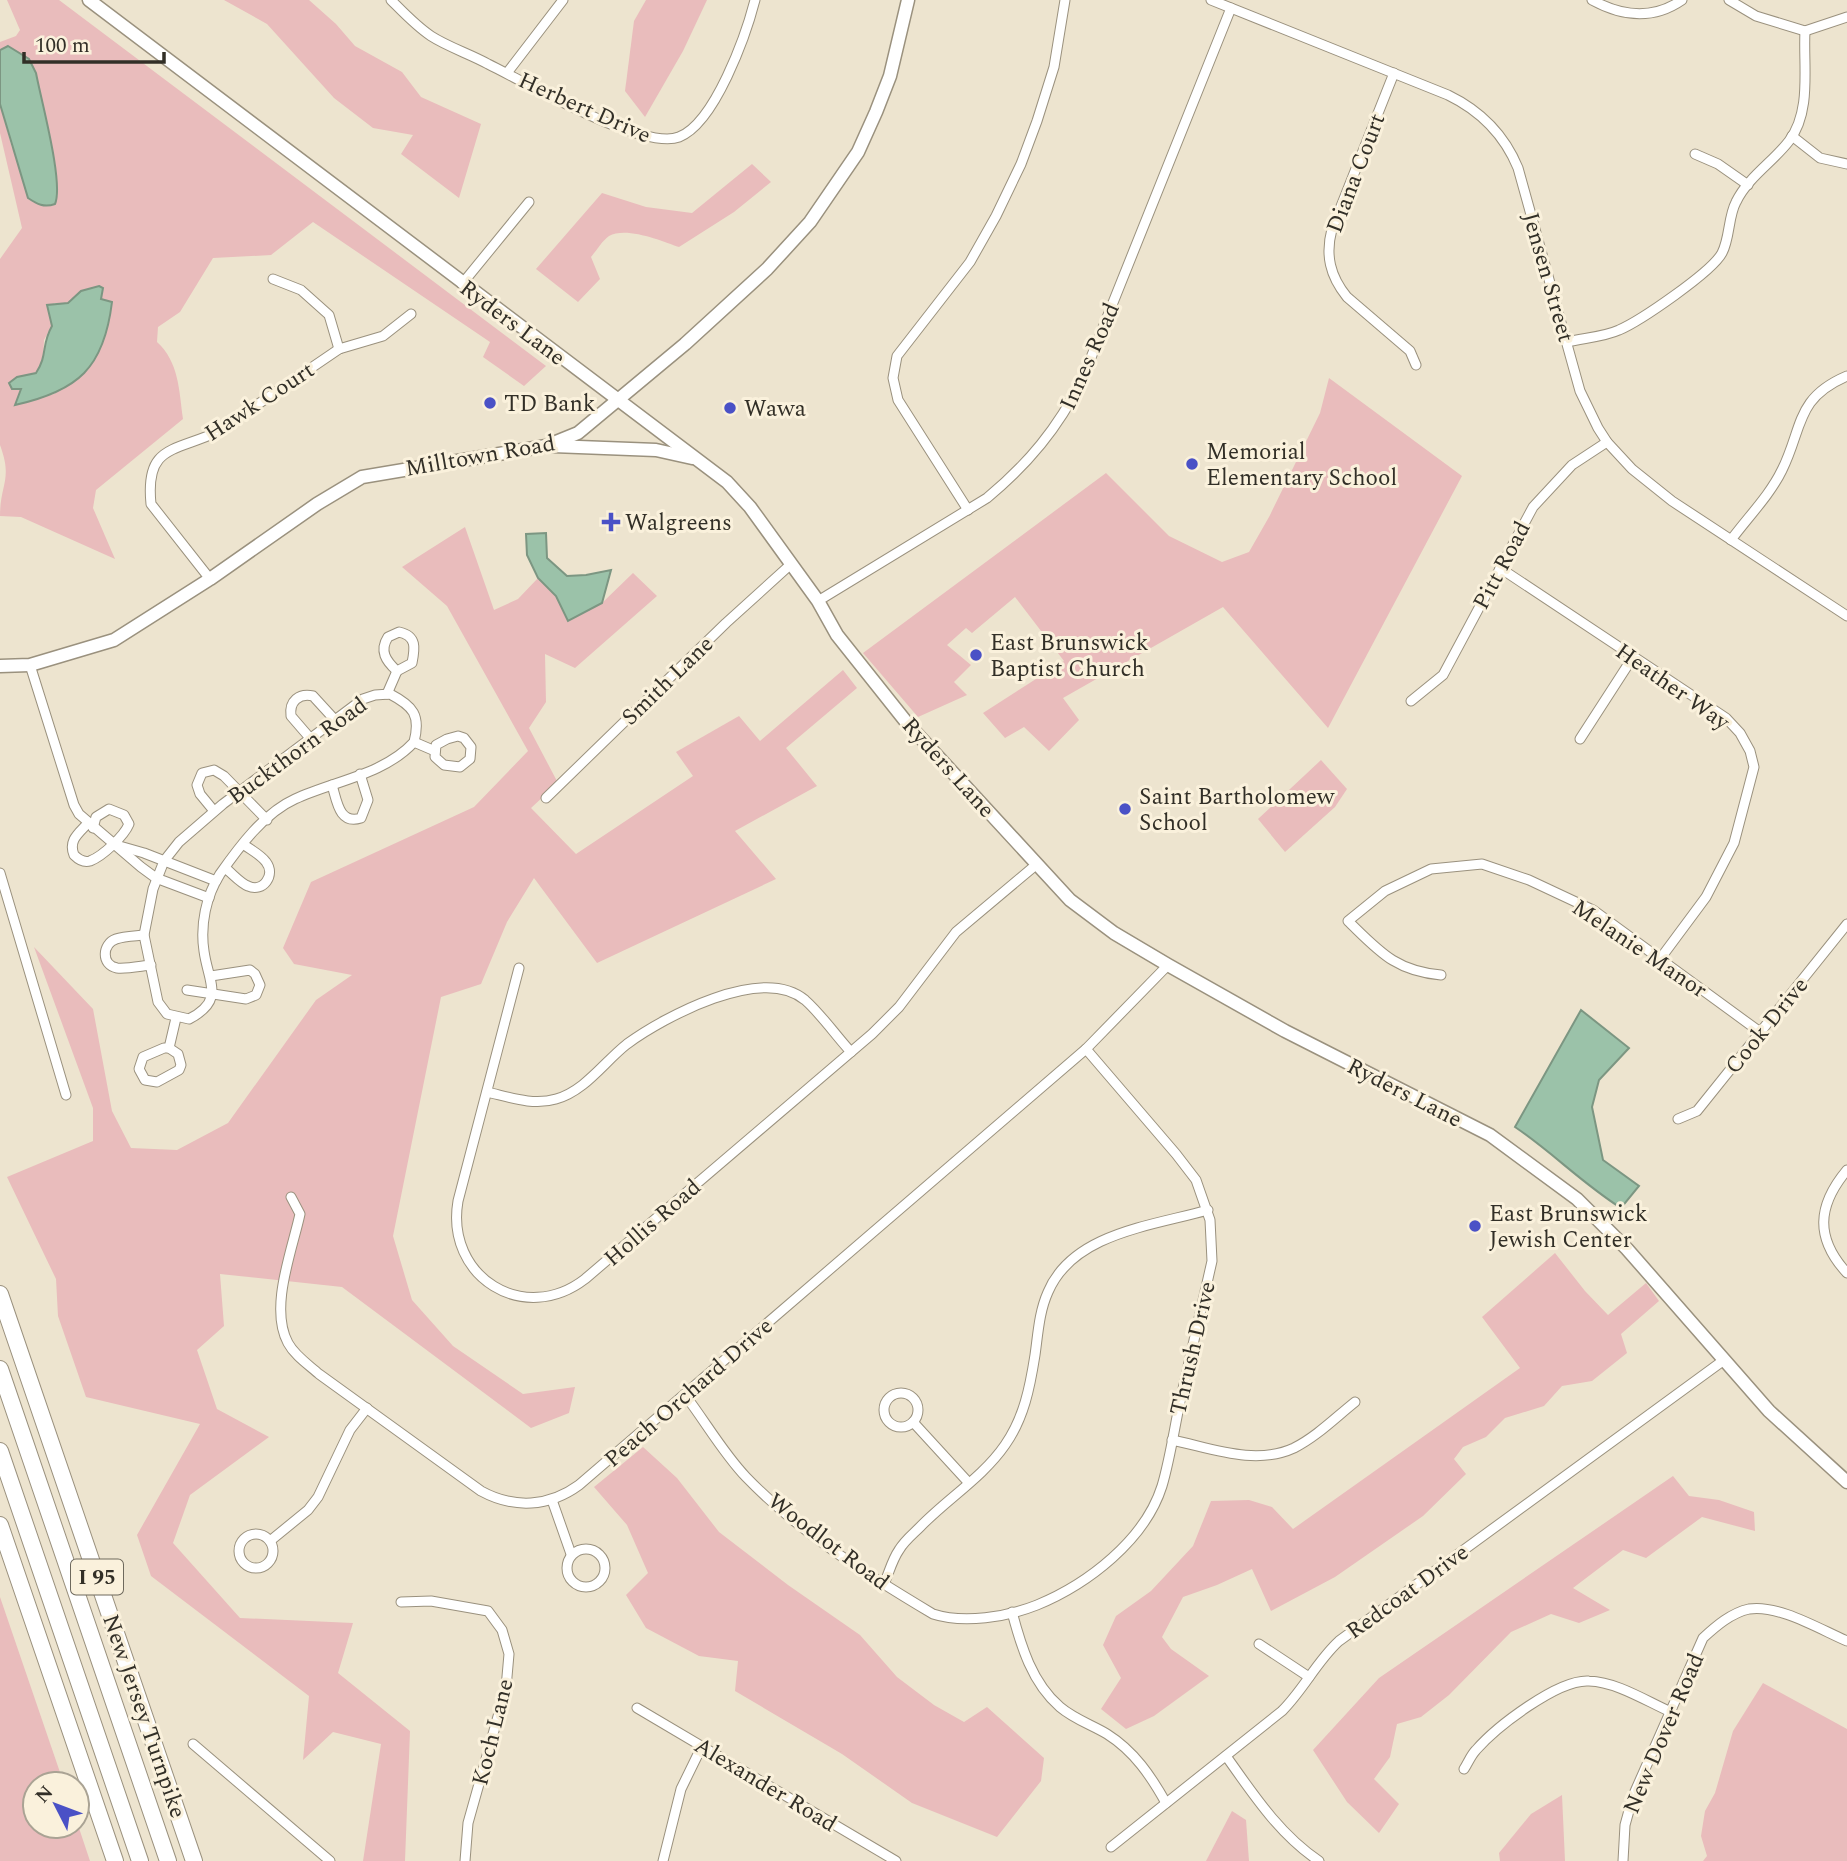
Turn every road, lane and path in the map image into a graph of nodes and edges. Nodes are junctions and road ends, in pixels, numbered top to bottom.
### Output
1 (89, 0) edge
2 (391, 0) edge
3 (563, 0) edge
4 (755, 0) edge
5 (908, 0) edge
6 (1065, 0) edge
7 (1211, 0) edge
8 (1592, 0) edge
9 (1682, 0) edge
10 (1729, 0) edge
11 (1231, 8) junction
12 (1847, 17) edge
13 (1805, 31) junction
14 (507, 73) junction
15 (1394, 73) junction
16 (1792, 136) junction
17 (1695, 154) dead end
18 (1847, 164) edge
19 (1748, 185) junction
20 (529, 202) dead end
21 (273, 279) dead end
22 (462, 284) junction
23 (411, 314) dead end
24 (1567, 342) junction
25 (339, 349) junction
26 (1416, 365) dead end
27 (1847, 376) edge
28 (619, 399) junction
29 (1607, 442) junction
30 (546, 446) junction
31 (695, 459) junction
32 (968, 510) junction
33 (1731, 540) junction
34 (790, 565) junction
35 (1500, 568) junction
36 (210, 579) junction
37 (818, 601) junction
38 (1847, 615) edge
39 (1633, 657) junction
40 (30, 665) junction
41 (0, 666) edge
42 (397, 671) dead end
43 (387, 695) junction
44 (1412, 701) dead end
45 (335, 720) junction
46 (310, 738) junction
47 (1580, 739) dead end
48 (414, 742) junction
49 (435, 751) dead end
50 (360, 774) junction
51 (332, 785) junction
52 (239, 791) junction
53 (545, 798) dead end
54 (214, 811) junction
55 (267, 820) junction
56 (91, 825) junction
57 (113, 844) junction
58 (243, 844) junction
59 (164, 861) junction
60 (1037, 864) junction
61 (225, 868) junction
62 (0, 873) edge
63 (156, 877) junction
64 (216, 881) junction
65 (209, 898) junction
66 (1847, 924) edge
67 (144, 935) junction
68 (1660, 959) junction
69 (151, 965) junction
70 (1168, 965) junction
71 (519, 968) dead end
72 (1441, 975) dead end
73 (211, 976) junction
74 (187, 990) dead end
75 (212, 994) junction
76 (176, 1018) junction
77 (1760, 1032) junction
78 (169, 1048) junction
79 (1086, 1049) junction
80 (851, 1052) junction
81 (487, 1092) junction
82 (66, 1095) dead end
83 (1678, 1119) dead end
84 (1847, 1170) edge
85 (291, 1197) dead end
86 (1208, 1210) junction
87 (1847, 1273) edge
88 (0, 1294) edge
89 (1724, 1360) junction
90 (0, 1369) edge
91 (685, 1395) junction
92 (1354, 1402) dead end
93 (367, 1408) junction
94 (913, 1422) dead end
95 (1172, 1440) junction
96 (0, 1451) edge
97 (968, 1482) junction
98 (1847, 1482) edge
99 (552, 1500) junction
100 (0, 1525) edge
101 (270, 1541) dead end
102 (571, 1555) junction
103 (884, 1584) junction
104 (401, 1602) dead end
105 (1012, 1612) junction
106 (1847, 1642) edge
107 (1259, 1644) dead end
108 (1309, 1676) junction
109 (637, 1708) dead end
110 (1671, 1712) junction
111 (192, 1744) dead end
112 (702, 1746) junction
113 (1226, 1756) junction
114 (1464, 1769) dead end
115 (1166, 1803) junction
116 (1111, 1847) dead end
117 (115, 1861) edge
118 (140, 1861) edge
119 (168, 1861) edge
120 (194, 1861) edge
121 (330, 1861) edge
122 (465, 1861) edge
123 (663, 1861) edge
124 (896, 1861) edge
125 (1319, 1861) edge
126 (1623, 1861) edge

1 - 22 main road, Ryders Lane
2 - 14 street
3 - 14 street, Herbert Drive
4 - 14 street, Herbert Drive
5 - 28 main road, Milltown Road
6 - 32 street
7 - 11 street, Jensen Street
8 - 9 street
10 - 13 street
11 - 15 street, Jensen Street
11 - 32 street, Innes Road
12 - 13 street
13 - 16 street
15 - 24 street, Jensen Street
15 - 26 street, Diana Court
16 - 18 street
16 - 19 street
17 - 19 street
19 - 24 street
20 - 22 street
21 - 25 street
22 - 28 main road, Ryders Lane
23 - 25 street, Hawk Court
24 - 29 street, Jensen Street
25 - 36 street, Hawk Court
27 - 33 street
28 - 30 main road, Milltown Road
28 - 31 main road, Ryders Lane
29 - 33 street, Jensen Street
29 - 35 street, Pitt Road
30 - 31 main road
30 - 36 main road, Milltown Road
31 - 34 main road, Ryders Lane
32 - 37 street, Innes Road
33 - 38 street, Jensen Street
34 - 37 main road, Ryders Lane
34 - 53 street, Smith Lane
35 - 39 street, Heather Way
35 - 44 street, Pitt Road
36 - 40 main road, Milltown Road
37 - 60 main road, Ryders Lane
39 - 47 street
39 - 68 street, Heather Way
40 - 41 main road, Milltown Road
40 - 56 street
42 - 43 street
43 - 45 street, Buckthorn Road
43 - 48 street, Buckthorn Road
45 - 46 street, Buckthorn Road
45 - 46 street
46 - 52 street, Buckthorn Road
48 - 49 street
48 - 50 street, Buckthorn Road
50 - 51 street, Buckthorn Road
50 - 51 street
51 - 55 street, Buckthorn Road
52 - 54 street, Buckthorn Road
52 - 54 street
52 - 55 street
54 - 59 street, Buckthorn Road
55 - 58 street, Buckthorn Road
56 - 57 street
56 - 57 street
56 - 57 street
57 - 59 street
57 - 63 street
58 - 61 street, Buckthorn Road
58 - 61 street
59 - 63 street, Buckthorn Road
59 - 64 street
60 - 70 main road, Ryders Lane
60 - 80 street, Hollis Road
61 - 64 street, Buckthorn Road
62 - 82 street
63 - 65 street
63 - 67 street, Buckthorn Road
64 - 65 street, Buckthorn Road
65 - 73 street, Buckthorn Road
66 - 77 street, Cook Drive
67 - 69 street, Buckthorn Road
67 - 69 street
68 - 72 street, Melanie Manor
68 - 77 street, Melanie Manor
69 - 76 street, Buckthorn Road
70 - 79 street, Peach Orchard Drive
70 - 89 main road, Ryders Lane
71 - 81 street, Hollis Road
73 - 75 street, Buckthorn Road
73 - 75 street
74 - 75 street
75 - 76 street
76 - 78 street
77 - 83 street, Cook Drive
78 - 78 street
79 - 86 street, Thrush Drive
79 - 91 street, Peach Orchard Drive
80 - 81 street
80 - 81 street, Hollis Road
84 - 87 street
85 - 93 street, Peach Orchard Drive
86 - 95 street, Thrush Drive
86 - 97 street
88 - 120 highway, New Jersey Turnpike / I 95
89 - 98 main road, Ryders Lane
89 - 108 street, Redcoat Drive
90 - 119 highway, New Jersey Turnpike / I 95
91 - 99 street, Peach Orchard Drive
91 - 103 street, Woodlot Road
92 - 95 street
93 - 99 street, Peach Orchard Drive
93 - 101 street
94 - 97 street
95 - 105 street, Thrush Drive
96 - 118 highway, I 95
97 - 103 street
99 - 102 street
100 - 117 highway
102 - 102 street
103 - 105 street, Woodlot Road
104 - 122 street, Koch Lane
105 - 115 street
106 - 110 street, New Dover Road
107 - 108 street
108 - 113 street, Redcoat Drive
109 - 112 street, Alexander Road
110 - 114 street
110 - 126 street, New Dover Road
111 - 121 street
112 - 123 street
112 - 124 street, Alexander Road
113 - 115 street, Redcoat Drive
113 - 125 street
115 - 116 street, Redcoat Drive

